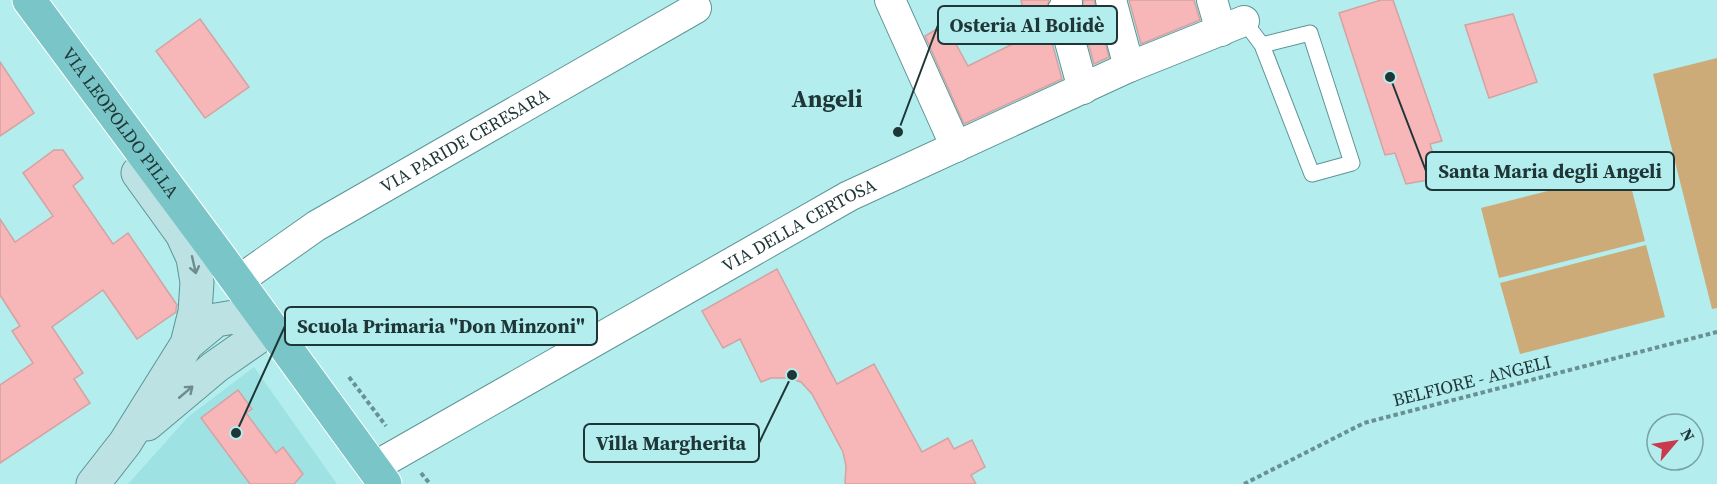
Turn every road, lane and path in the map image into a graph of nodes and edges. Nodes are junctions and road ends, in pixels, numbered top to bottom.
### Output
1 (29, 0) edge
2 (890, 0) edge
3 (1066, 0) edge
4 (1111, 0) edge
5 (1212, 0) edge
6 (696, 8) dead end
7 (1232, 26) junction
8 (1262, 45) junction
9 (68, 53) junction
10 (1129, 68) junction
11 (1083, 89) junction
12 (956, 147) junction
13 (238, 281) junction
14 (271, 328) junction
15 (1717, 332) edge
16 (187, 344) junction
17 (125, 443) junction
18 (380, 476) edge
19 (93, 484) edge
20 (1244, 484) edge

1 - 9 main road, VIA LEOPOLDO PILLA
2 - 12 street
3 - 11 street
4 - 10 street
5 - 7 street
6 - 13 street, VIA PARIDE CERESARA
7 - 8 lane
7 - 10 street, VIA DELLA CERTOSA
8 - 8 lane
9 - 13 main road, VIA LEOPOLDO PILLA
9 -> 16 main road
10 - 11 street, VIA DELLA CERTOSA
11 - 12 street, VIA DELLA CERTOSA
12 - 18 street, VIA DELLA CERTOSA
13 - 14 main road, VIA LEOPOLDO PILLA
14 - 16 main road
17 -> 14 main road
14 - 18 main road, VIA LEOPOLDO PILLA
15 - 20 path, BELFIORE - ANGELI
16 - 17 main road
17 - 19 main road

